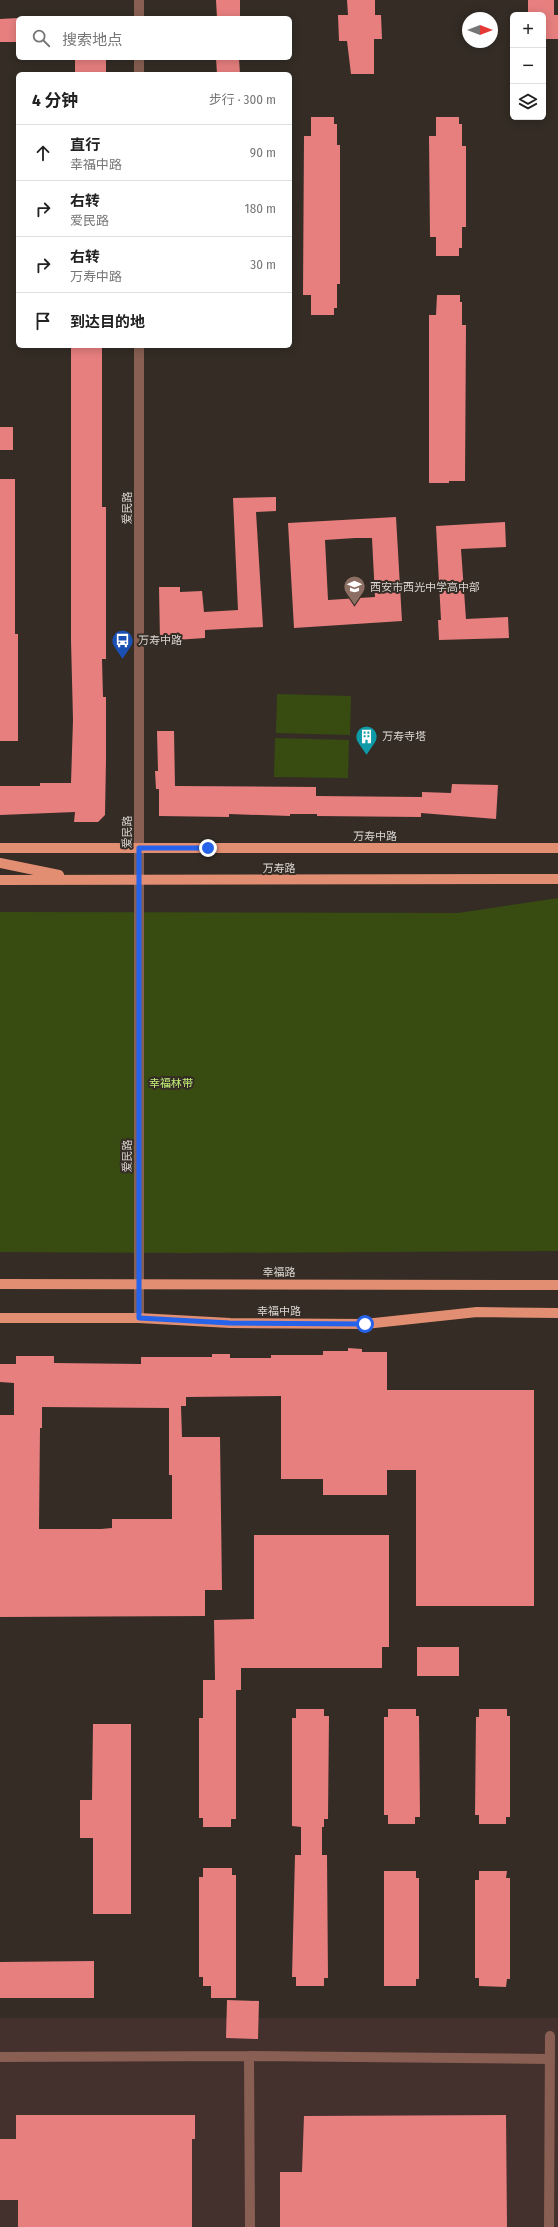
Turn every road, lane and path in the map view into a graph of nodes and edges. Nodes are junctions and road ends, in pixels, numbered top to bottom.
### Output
1 (139, 0) edge
2 (139, 16) edge
3 (139, 60) edge
4 (139, 72) edge
5 (139, 348) edge
6 (0, 848) edge
7 (139, 848) junction
8 (558, 848) edge
9 (0, 863) edge
10 (558, 879) edge
11 (0, 880) edge
12 (80, 880) junction
13 (139, 880) junction
14 (0, 1284) edge
15 (139, 1284) junction
16 (558, 1285) edge
17 (558, 1313) edge
18 (0, 1318) edge
19 (139, 1318) junction
20 (550, 2036) dead end
21 (249, 2056) junction
22 (0, 2057) edge
23 (550, 2059) junction
24 (250, 2227) edge
25 (549, 2227) edge

1 - 2 street
3 - 4 street
5 - 7 street, 爱民路
6 - 7 main road, 万寿中路
7 - 8 main road, 万寿中路
7 - 13 street, 爱民路
9 - 12 main road
10 - 13 main road, 万寿路
11 - 12 main road, 万寿路
12 - 13 main road, 万寿路
13 - 15 street, 爱民路
14 - 15 main road, 幸福路
15 - 16 main road, 幸福路
15 - 19 street, 爱民路
17 - 19 main road, 幸福中路
18 - 19 main road, 幸福中路
20 - 23 street
21 - 22 street
21 - 23 street
21 - 24 street
23 - 25 street

